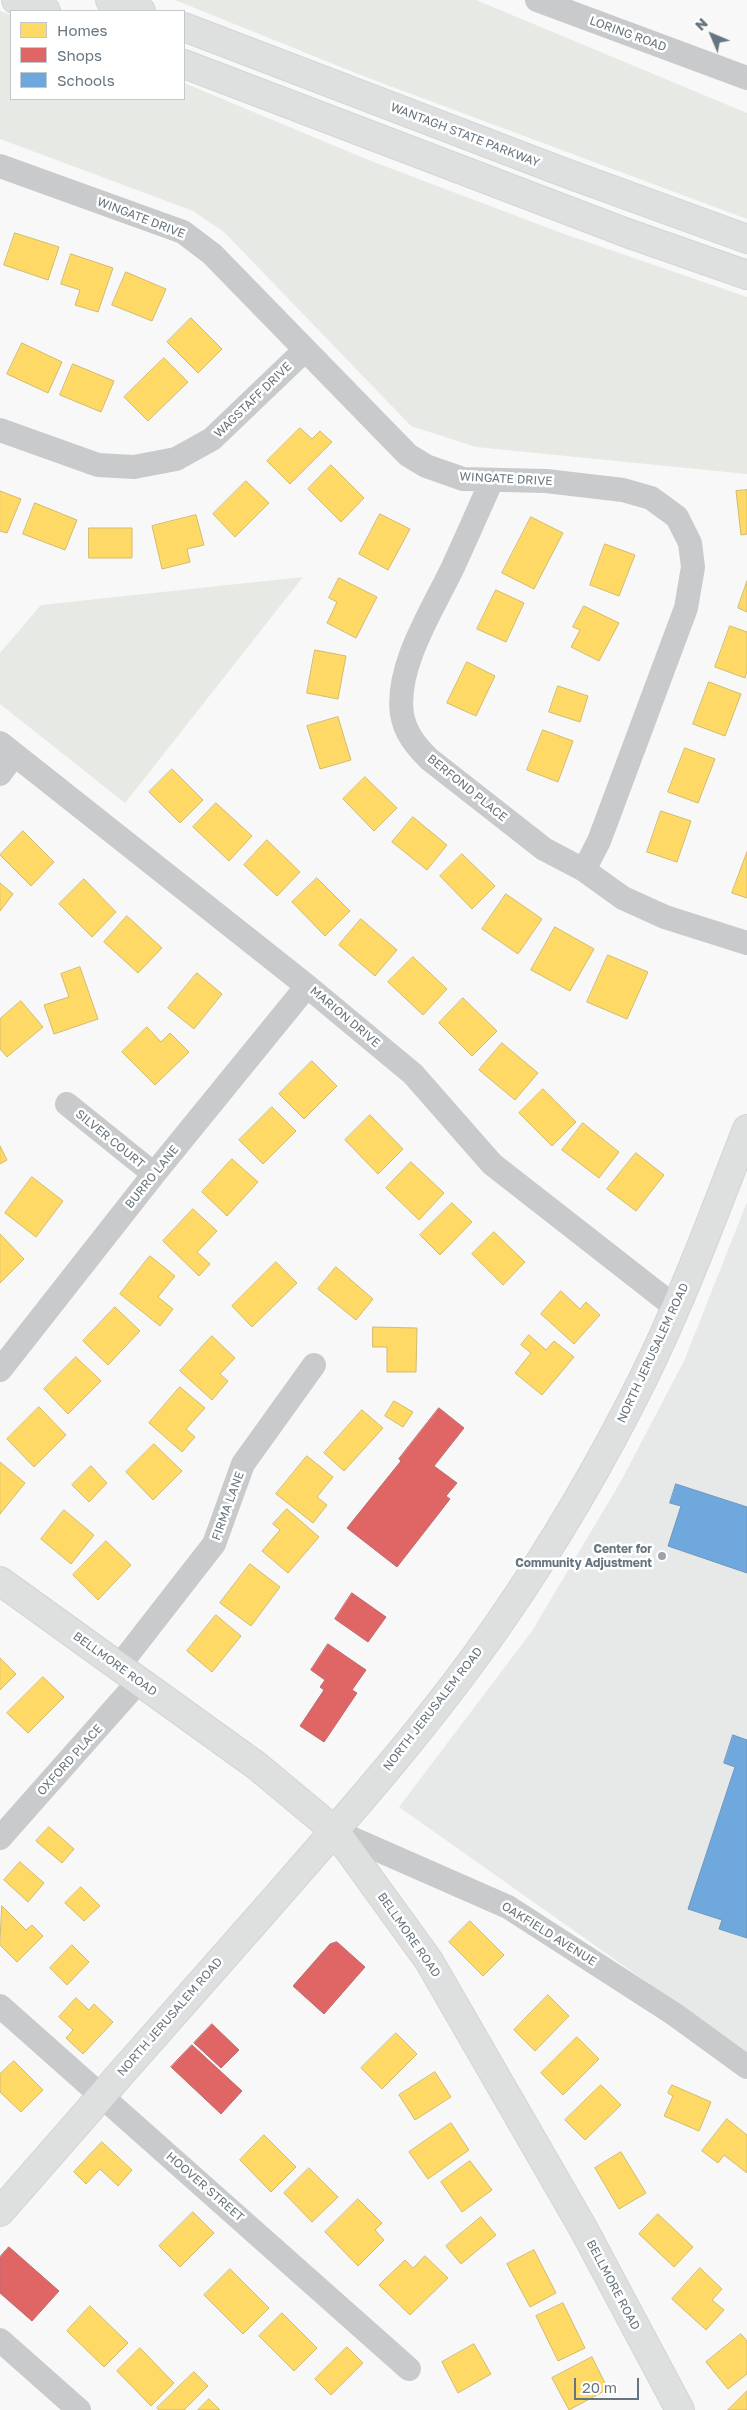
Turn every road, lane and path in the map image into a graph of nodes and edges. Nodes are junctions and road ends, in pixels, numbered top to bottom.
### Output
1 (16, 0) edge
2 (110, 0) edge
3 (537, 0) edge
4 (43, 10) edge
5 (138, 10) edge
6 (185, 27) edge
7 (185, 64) edge
8 (747, 78) edge
9 (0, 166) edge
10 (747, 240) edge
11 (747, 275) edge
12 (304, 351) junction
13 (0, 430) edge
14 (492, 480) junction
15 (7, 749) edge
16 (0, 774) edge
17 (584, 870) junction
18 (747, 943) edge
19 (307, 986) junction
20 (67, 1104) dead end
21 (747, 1128) edge
22 (154, 1174) junction
23 (675, 1307) junction
24 (8, 1344) edge
25 (314, 1365) dead end
26 (0, 1370) edge
27 (0, 1581) edge
28 (129, 1674) junction
29 (335, 1830) junction
30 (0, 1838) edge
31 (0, 2006) edge
32 (747, 2067) edge
33 (101, 2096) junction
34 (0, 2212) edge
35 (0, 2340) edge
36 (409, 2369) dead end
37 (78, 2410) edge
38 (680, 2410) edge

1 - 4 main road
2 - 5 main road
3 - 8 street, LORING ROAD
6 - 10 main road, WANTAGH STATE PARKWAY
7 - 11 main road
9 - 12 street, WINGATE DRIVE
12 - 13 street, WAGSTAFF DRIVE
12 - 14 street, WINGATE DRIVE
14 - 17 street, BERFOND PLACE
14 - 17 street, WINGATE DRIVE
15 - 16 street
15 - 19 street, MARION DRIVE
17 - 18 street, BERFOND PLACE
19 - 22 street, BURRO LANE
19 - 23 street, MARION DRIVE
20 - 22 street, SILVER COURT
21 - 23 main road, NORTH JERUSALEM ROAD
22 - 24 street, BURRO LANE
23 - 29 main road, NORTH JERUSALEM ROAD
24 - 26 street, BURRO LANE
25 - 28 street, FIRMA LANE
27 - 28 main road, BELLMORE ROAD
28 - 29 main road, BELLMORE ROAD
28 - 30 street, OXFORD PLACE
29 - 32 street, OAKFIELD AVENUE
29 - 33 main road, NORTH JERUSALEM ROAD
29 - 38 main road, BELLMORE ROAD
31 - 33 street, HOOVER STREET
33 - 34 main road, NORTH JERUSALEM ROAD
33 - 36 street, HOOVER STREET
35 - 37 street

